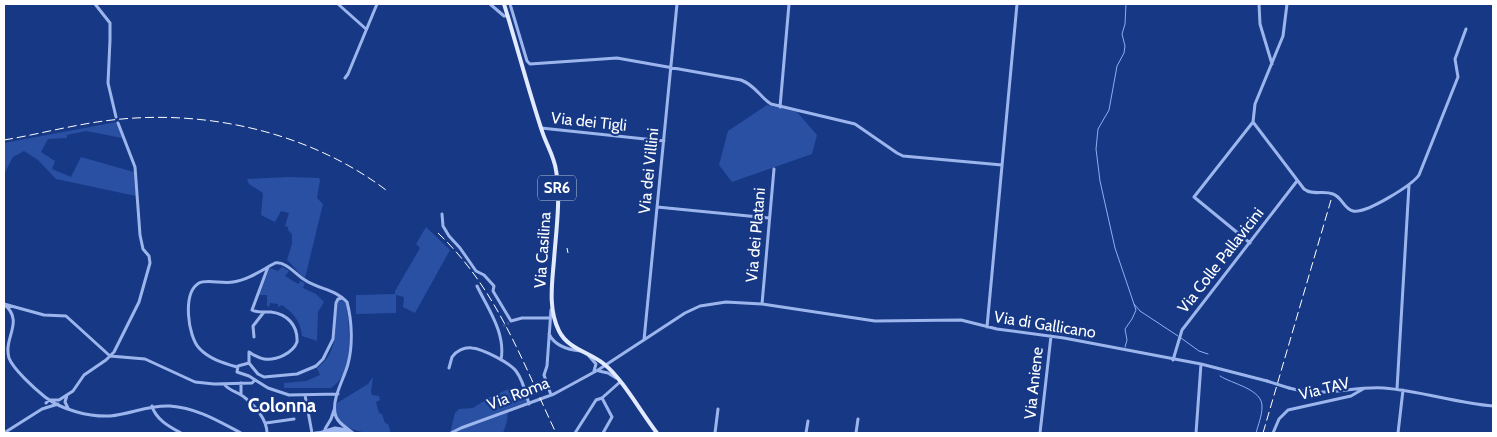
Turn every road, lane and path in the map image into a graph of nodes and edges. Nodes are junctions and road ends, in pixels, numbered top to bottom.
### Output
1 (95, 4) edge
2 (338, 4) edge
3 (377, 4) edge
4 (490, 4) edge
5 (504, 4) edge
6 (510, 4) edge
7 (677, 4) edge
8 (789, 4) edge
9 (1017, 4) edge
10 (1259, 4) edge
11 (1286, 4) edge
12 (508, 16) junction
13 (366, 29) junction
14 (1466, 29) dead end
15 (1272, 65) junction
16 (671, 67) junction
17 (345, 78) dead end
18 (780, 107) junction
19 (116, 117) dead end
20 (1253, 122) junction
21 (118, 123) dead end
22 (541, 128) junction
23 (664, 141) junction
24 (1002, 165) junction
25 (774, 169) dead end
26 (1298, 181) junction
27 (1409, 185) junction
28 (657, 207) junction
29 (442, 214) dead end
30 (770, 218) junction
31 (1250, 243) junction
32 (268, 267) junction
33 (477, 286) dead end
34 (342, 298) junction
35 (4, 304) edge
36 (762, 304) junction
37 (552, 307) junction
38 (264, 312) junction
39 (550, 318) junction
40 (503, 326) tunnel mouth
41 (987, 327) junction
42 (498, 328) junction
43 (549, 333) junction
44 (1051, 336) junction
45 (254, 337) dead end
46 (644, 340) junction
47 (580, 351) junction
48 (586, 354) junction
49 (110, 356) junction
50 (501, 360) junction
51 (1173, 360) junction
52 (249, 363) junction
53 (1201, 364) junction
54 (606, 365) junction
55 (237, 368) junction
56 (448, 368) dead end
57 (598, 370) junction
58 (594, 372) junction
59 (255, 380) junction
60 (620, 381) junction
61 (241, 383) junction
62 (224, 384) junction
63 (1364, 389) junction
64 (1397, 390) junction
65 (1403, 390) junction
66 (42, 394) junction
67 (69, 394) junction
68 (338, 394) junction
69 (241, 395) junction
70 (304, 395) junction
71 (551, 395) junction
72 (602, 398) junction
73 (51, 401) junction
74 (46, 403) junction
75 (59, 404) junction
76 (529, 404) junction
77 (50, 406) junction
78 (152, 406) junction
79 (1493, 406) edge
80 (334, 408) junction
81 (718, 409) dead end
82 (40, 410) junction
83 (73, 410) junction
84 (294, 419) dead end
85 (331, 419) junction
86 (858, 419) dead end
87 (808, 421) dead end
88 (339, 422) junction
89 (266, 423) junction
90 (334, 429) junction
91 (321, 432) edge
92 (4, 433) edge
93 (180, 433) edge
94 (241, 433) edge
95 (266, 433) edge
96 (314, 433) edge
97 (349, 433) edge
98 (353, 433) edge
99 (451, 433) edge
100 (575, 433) edge
101 (603, 433) edge
102 (657, 433) edge
103 (715, 433) edge
104 (806, 433) edge
105 (856, 433) edge
106 (1040, 433) edge
107 (1196, 433) edge
108 (1273, 433) edge
109 (1398, 433) edge

1 - 19 street
2 - 13 street
3 - 13 street
4 - 12 street
5 - 12 main road, Via Casilina / SR6
6 - 16 street
7 - 16 street, Via dei Villini
8 - 18 street
9 - 24 street
10 - 15 street
11 - 15 street
12 - 22 main road, Via Casilina / SR6
13 - 17 street
14 - 27 street
15 - 20 street
16 - 18 street
16 - 23 street, Via dei Villini
18 - 24 street
20 - 26 street
20 - 31 street
21 - 49 street
22 - 23 street, Via dei Tigli
22 - 37 main road, Via Casilina / SR6
23 - 28 street, Via dei Villini
24 - 41 street
25 - 30 street, Via dei Platani
26 - 27 street
26 - 31 street, Via Colle Pallavicini
27 - 64 street
28 - 30 street
28 - 46 street, Via dei Villini
29 - 39 street
30 - 36 street, Via dei Platani
31 - 51 street, Via Colle Pallavicini
32 - 34 street
32 - 38 street
32 - 55 street
33 - 42 street
34 - 52 street
34 - 68 street
35 - 49 street
35 - 66 street
36 - 41 street, Via di Gallicano
36 - 46 street, Via di Gallicano
37 - 39 street
37 - 47 main road, Via Casilina / SR6
38 - 45 street
38 - 52 street
39 - 43 street
40 - 42 street
41 - 44 street, Via di Gallicano
42 - 50 street
43 - 47 street
43 - 71 street
44 - 51 street, Via di Gallicano
44 - 106 street, Via Aniene
46 - 54 street, Via di Gallicano
47 - 48 main road, Via Casilina / SR6
48 - 54 main road, Via Casilina / SR6
48 - 58 street
49 - 62 street
49 - 67 street
50 - 56 street
50 - 76 street
51 - 53 street, Via di Gallicano
52 - 55 street
53 - 63 street, Via di Gallicano, bridge
53 - 107 street
54 - 57 street, Via Roma
54 - 58 street, Via Roma
54 - 60 main road, Via Casilina / SR6
55 - 59 street
57 - 58 street, Via Roma
57 - 60 street
58 - 71 street, Via Roma
59 - 61 street
59 - 70 street
60 - 72 street
60 - 102 main road, Via Casilina / SR6
61 - 62 street
61 - 69 street
62 - 69 street
63 - 64 street, Via di Gallicano
63 - 108 street, Via TAV
64 - 65 street, Via di Gallicano
65 - 79 street, Via di Gallicano
65 - 109 street
66 - 73 street
66 - 74 street
67 - 73 street
67 - 83 street
68 - 70 street
68 - 80 street
69 - 89 street
70 - 96 street
71 - 76 street, Via Roma
72 - 100 street
72 - 101 street
73 - 74 street
73 - 75 street
73 - 77 street
74 - 82 street
75 - 77 street
75 - 83 street
76 - 99 street, Via Roma
77 - 82 street
78 - 83 street
78 - 93 street
78 - 94 street
80 - 85 street
80 - 88 street
81 - 103 street
82 - 92 street
84 - 89 street
85 - 90 street
85 - 91 street
86 - 105 street
87 - 104 street
88 - 90 street
88 - 98 street
89 - 95 street
90 - 91 street
90 - 97 street
90 - 98 street
91 - 96 street

